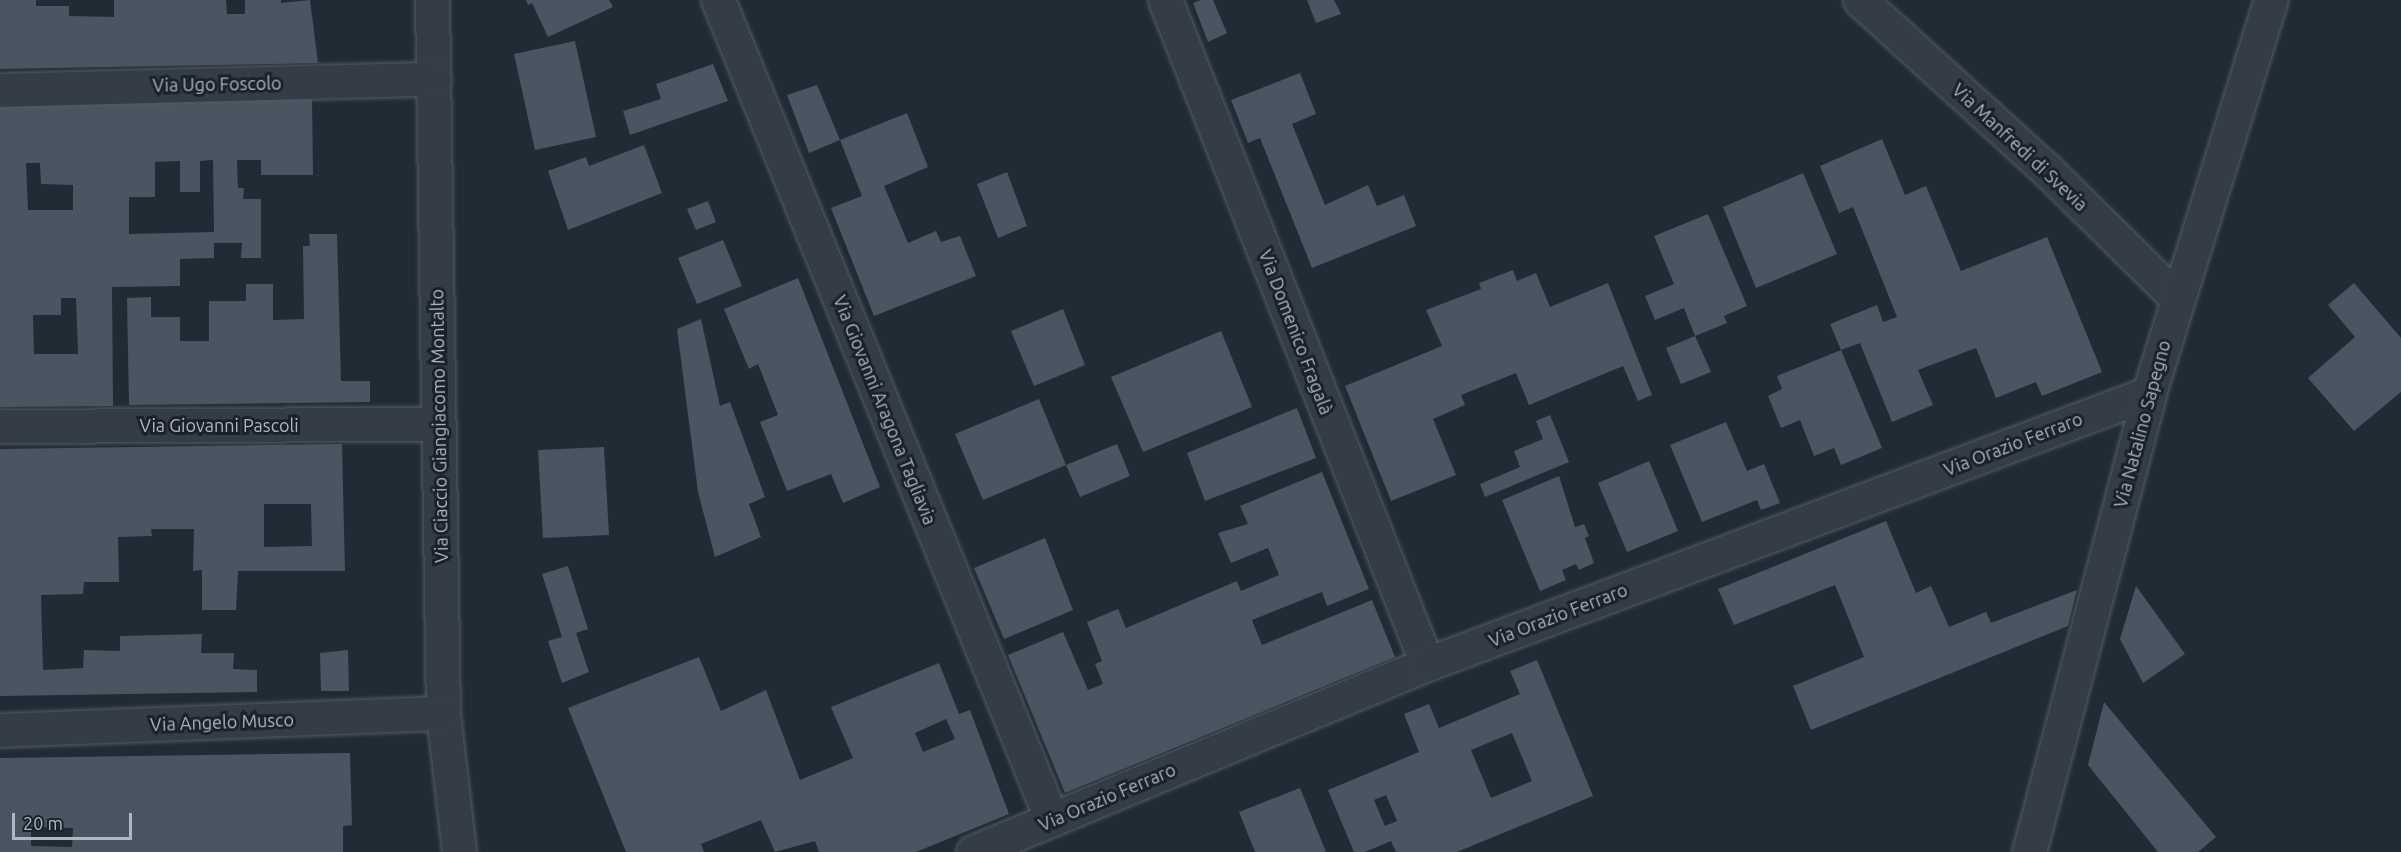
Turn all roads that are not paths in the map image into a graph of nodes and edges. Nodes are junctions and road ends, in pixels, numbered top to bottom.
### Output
1 (432, 0) edge
2 (718, 0) edge
3 (1166, 0) edge
4 (1860, 0) edge
5 (2271, 0) edge
6 (434, 79) junction
7 (0, 90) edge
8 (2176, 297) junction
9 (2149, 393) junction
10 (439, 424) junction
11 (0, 426) edge
12 (1427, 664) junction
13 (443, 713) junction
14 (0, 730) edge
15 (1052, 820) junction
16 (459, 852) edge
17 (973, 852) edge
18 (2030, 852) edge

1 - 6 street, Via Ciaccio Giangiacomo Montalto
2 - 15 street, Via Giovanni Aragona Tagliavia
3 - 12 street, Via Domenico Fragalà
4 - 8 street, Via Manfredi di Svevia
5 - 8 street, Via Natalino Sapegno
6 - 7 street, Via Ugo Foscolo
6 - 10 street, Via Ciaccio Giangiacomo Montalto
8 - 9 street, Via Natalino Sapegno
9 - 12 street, Via Orazio Ferraro
9 - 18 street, Via Natalino Sapegno
10 - 11 street, Via Giovanni Pascoli
10 - 13 street, Via Ciaccio Giangiacomo Montalto
12 - 15 street, Via Orazio Ferraro
13 - 14 street, Via Angelo Musco
13 - 16 street, Via Ciaccio Giangiacomo Montalto
15 - 17 street, Via Orazio Ferraro

